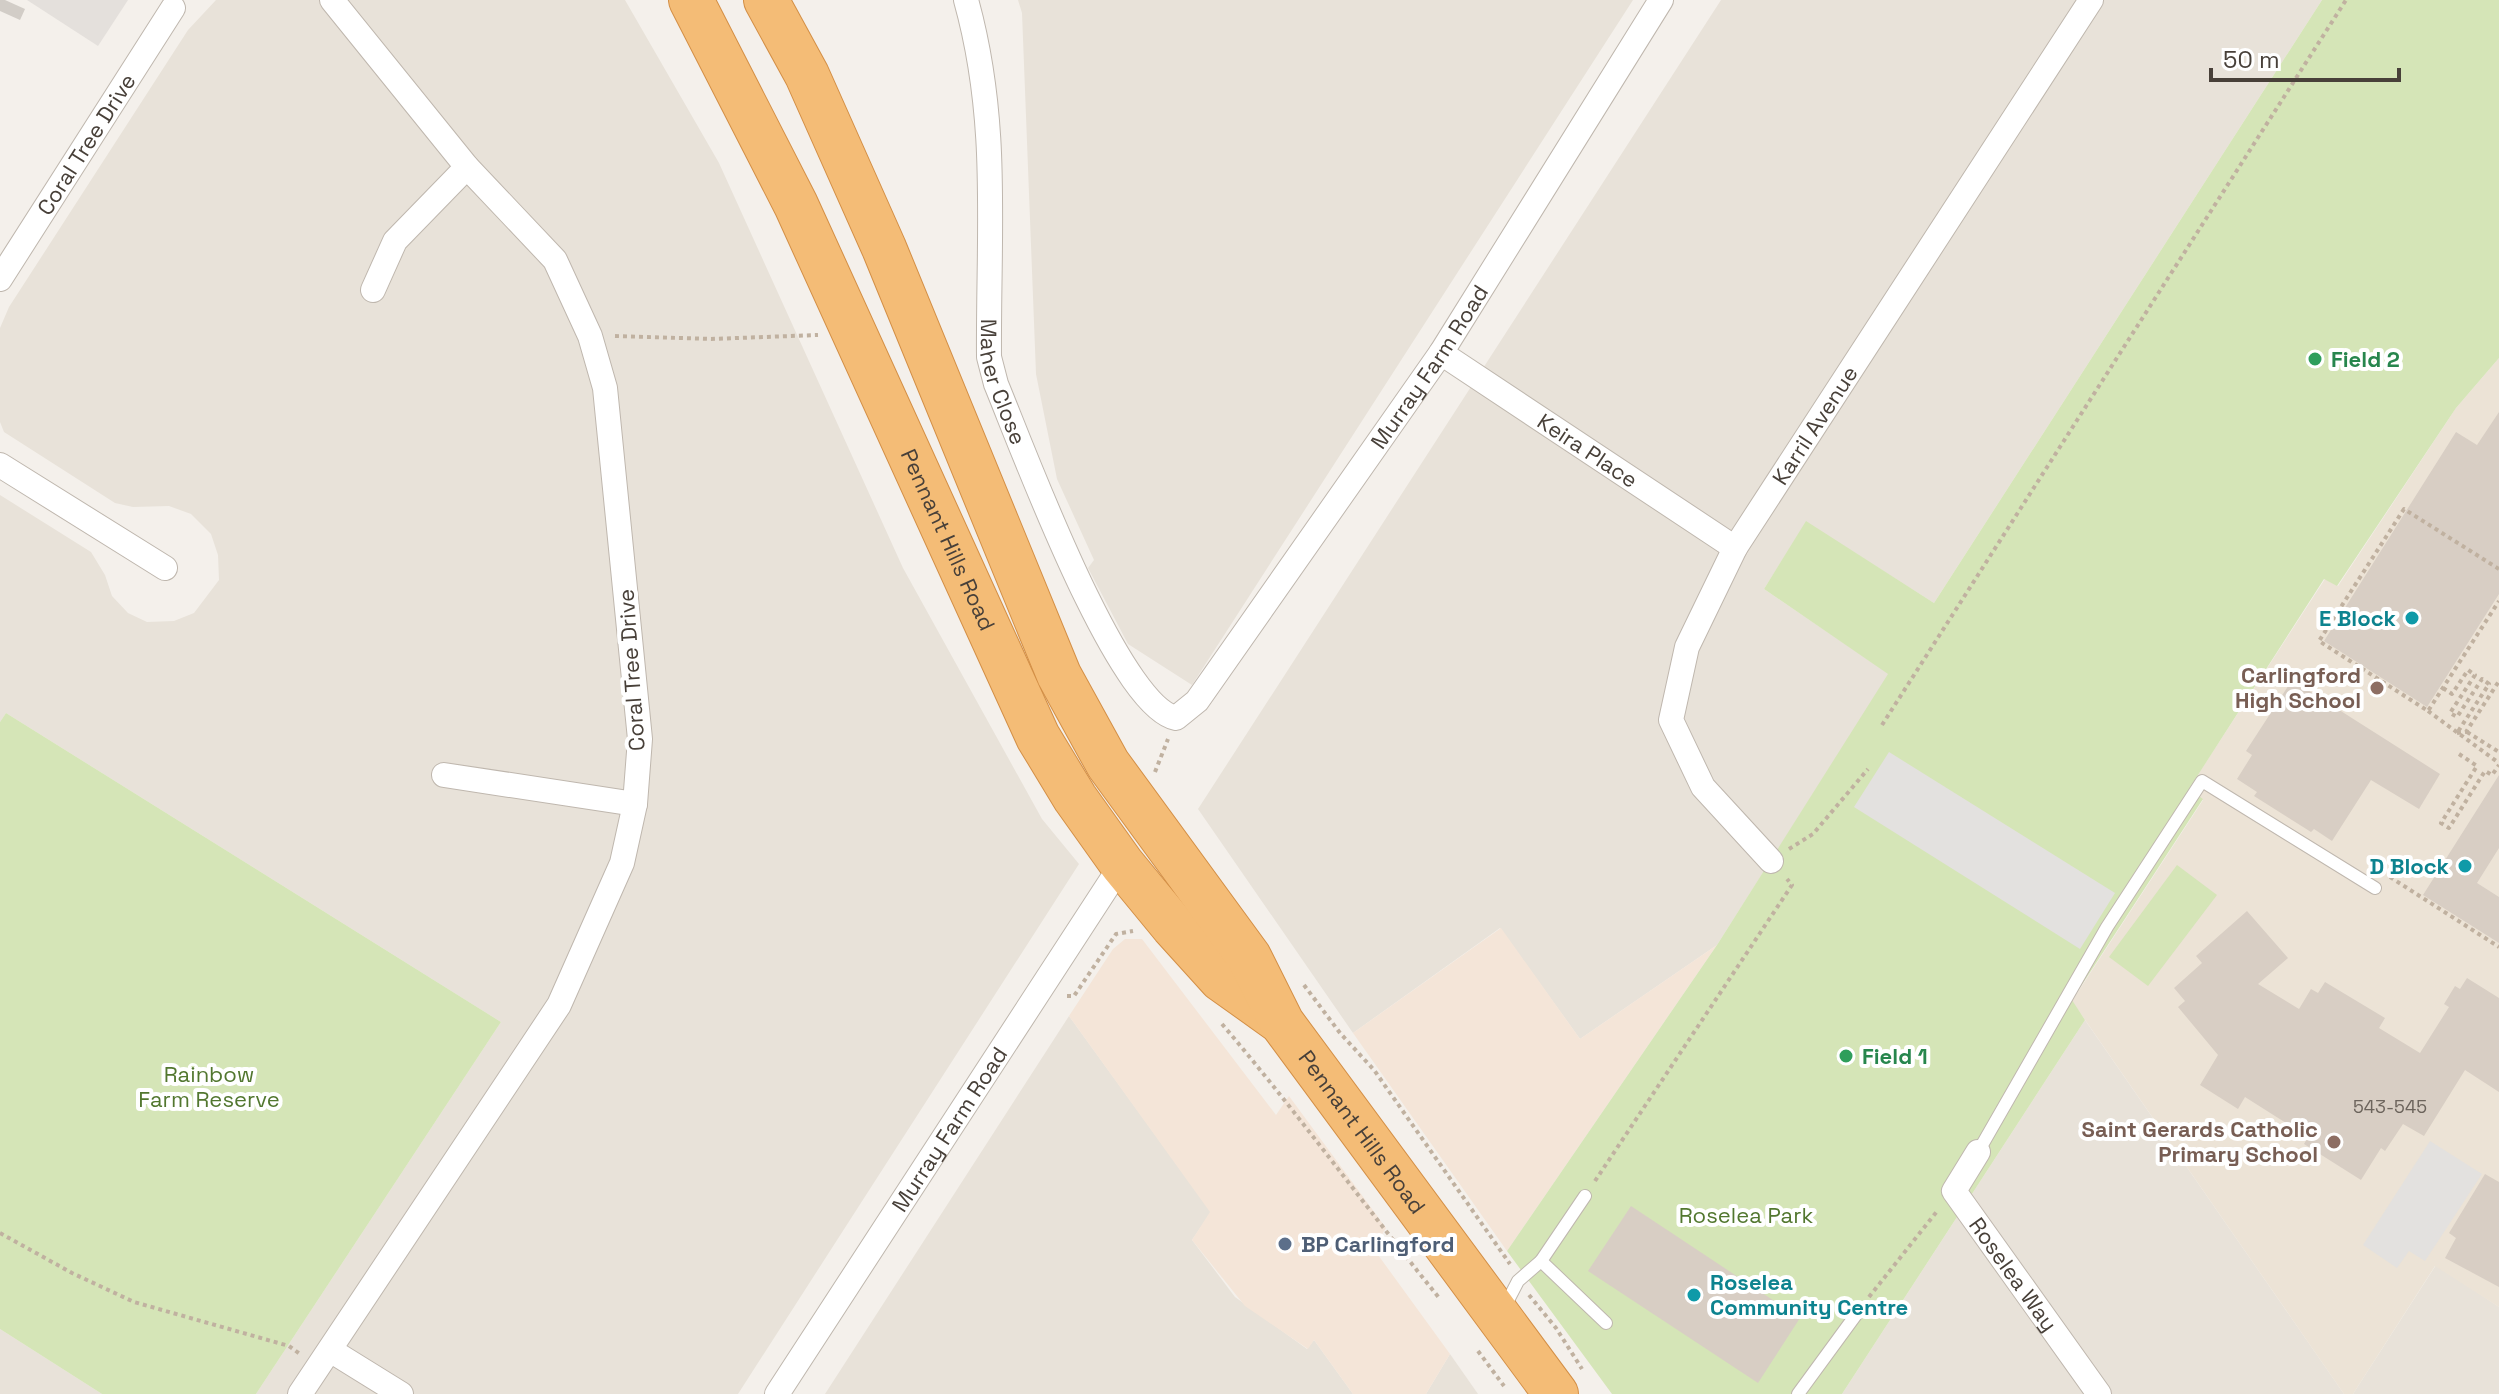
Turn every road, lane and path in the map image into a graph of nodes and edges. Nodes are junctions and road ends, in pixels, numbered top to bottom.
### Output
1 (332, 0) edge
2 (691, 0) edge
3 (766, 0) edge
4 (966, 0) edge
5 (1661, 0) edge
6 (2091, 0) edge
7 (2346, 0) edge
8 (173, 8) dead end
9 (467, 167) junction
10 (0, 279) edge
11 (373, 290) dead end
12 (825, 335) dead end
13 (590, 336) junction
14 (1441, 353) junction
15 (0, 465) edge
16 (1735, 548) junction
17 (165, 568) dead end
18 (2499, 569) edge
19 (2499, 601) edge
20 (2499, 681) edge
21 (2443, 688) junction
22 (2428, 711) junction
23 (1176, 718) junction
24 (1882, 725) dead end
25 (2466, 732) junction
26 (2457, 733) junction
27 (2499, 752) edge
28 (2459, 754) dead end
29 (1108, 764) junction
30 (2499, 764) edge
31 (1868, 769) dead end
32 (444, 775) dead end
33 (1153, 777) dead end
34 (635, 804) junction
35 (1771, 861) junction
36 (1122, 864) junction
37 (2375, 888) joint
38 (1141, 929) dead end
39 (2499, 947) edge
40 (1303, 984) dead end
41 (1035, 998) junction
42 (1214, 1014) dead end
43 (1282, 1023) junction
44 (1978, 1152) joint
45 (1954, 1191) junction
46 (1585, 1196) joint
47 (0, 1233) edge
48 (1541, 1261) junction
49 (1445, 1305) dead end
50 (1858, 1312) joint
51 (1498, 1315) junction
52 (1606, 1323) dead end
53 (324, 1358) junction
54 (1569, 1382) edge
55 (300, 1394) edge
56 (401, 1394) edge
57 (777, 1394) edge
58 (1510, 1394) edge
59 (1798, 1394) edge
60 (2099, 1394) edge

1 - 9 street, Coral Tree Drive
2 - 36 highway, Pennant Hills Road
3 - 29 highway, Pennant Hills Road
4 - 23 street, Maher Close
5 - 14 street, Murray Farm Road
6 - 16 street, Karril Avenue
7 - 24 path
8 - 10 street, Coral Tree Drive
9 - 11 street
9 - 13 street, Coral Tree Drive
12 - 13 path
13 - 34 street, Coral Tree Drive
14 - 16 street, Keira Place
14 - 23 street, Murray Farm Road
15 - 17 street
16 - 35 street, Karril Avenue
18 - 22 path
19 - 21 path
20 - 25 path
21 - 22 path
21 - 26 path
22 - 26 path
23 - 33 path
25 - 26 path
25 - 27 path
26 - 30 path
28 - 30 path
29 - 36 highway
29 - 43 highway, Pennant Hills Road
31 - 35 path
32 - 34 street
34 - 53 street, Coral Tree Drive
35 - 46 path
36 - 41 street, Murray Farm Road
36 - 43 highway, Pennant Hills Road
37 - 39 path
37 - 44 lane
38 - 41 path
40 - 51 path
41 - 57 street, Murray Farm Road
42 - 49 path
43 - 51 highway, Pennant Hills Road
44 - 45 street
45 - 50 path
45 - 60 street, Roselea Way
46 - 48 lane
47 - 53 path
48 - 51 lane
48 - 52 lane
50 - 59 lane
51 - 54 highway, Pennant Hills Road
51 - 54 path
51 - 58 path
53 - 55 street, Coral Tree Drive
53 - 56 street

